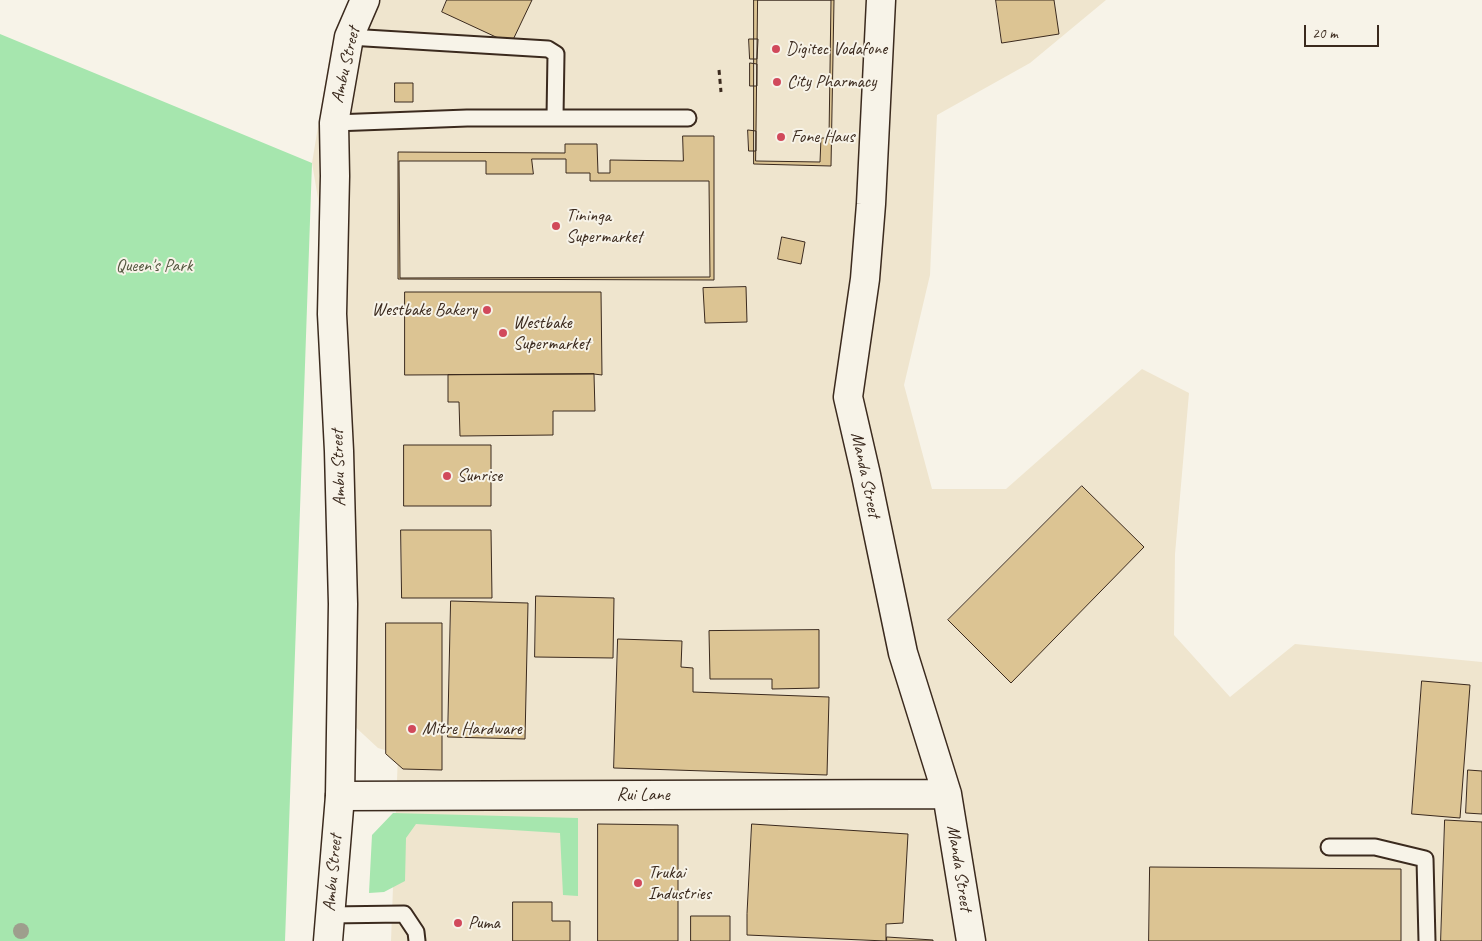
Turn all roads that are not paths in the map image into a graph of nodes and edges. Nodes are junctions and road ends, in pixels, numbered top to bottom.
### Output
1 (365, 0) edge
2 (881, 0) edge
3 (349, 37) junction
4 (555, 118) junction
5 (688, 118) dead end
6 (334, 124) junction
7 (947, 794) junction
8 (340, 796) junction
9 (1329, 846) dead end
10 (329, 928) edge
11 (417, 941) edge
12 (971, 941) edge
13 (1427, 941) edge

1 - 3 street, Ambu Street
2 - 7 street, Manda Street
3 - 4 lane
3 - 6 street, Ambu Street
4 - 5 lane
4 - 6 lane
6 - 8 street, Ambu Street
7 - 8 street, Rui Lane
7 - 12 street, Manda Street
8 - 10 street, Ambu Street
9 - 13 lane
10 - 11 lane

